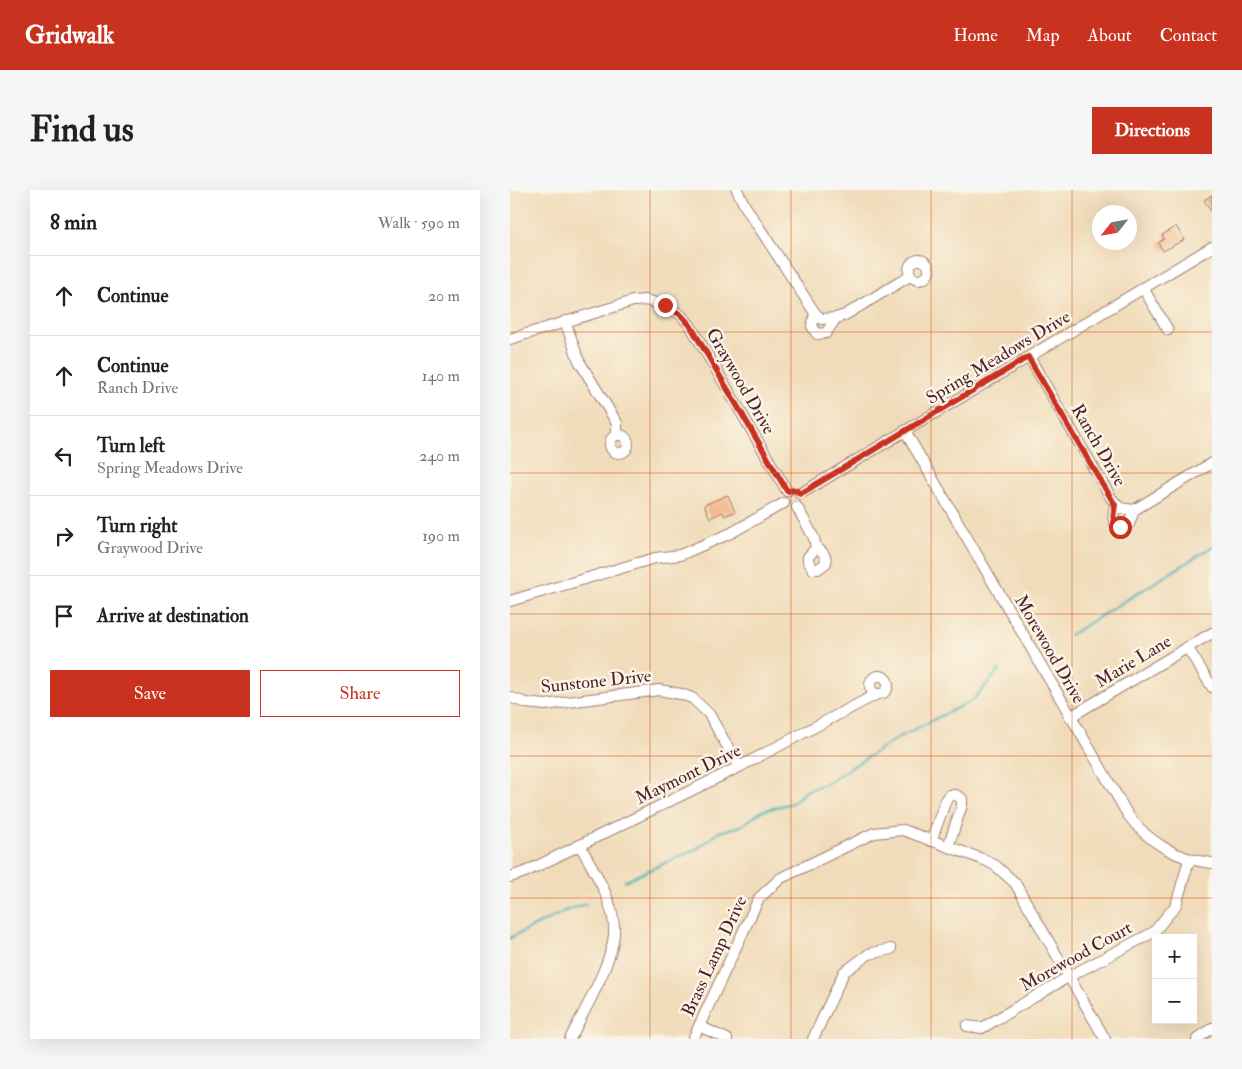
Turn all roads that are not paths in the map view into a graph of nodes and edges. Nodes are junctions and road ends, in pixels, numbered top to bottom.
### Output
1 (738, 190) edge
2 (1212, 247) edge
3 (910, 276) dead end
4 (1143, 288) junction
5 (815, 313) junction
6 (836, 318) junction
7 (565, 321) junction
8 (1168, 330) dead end
9 (510, 339) edge
10 (1028, 357) junction
11 (905, 432) junction
12 (617, 435) dead end
13 (1212, 463) edge
14 (787, 491) junction
15 (800, 494) junction
16 (784, 503) junction
17 (1115, 505) junction
18 (797, 507) junction
19 (1134, 510) junction
20 (816, 548) dead end
21 (510, 594) edge
22 (524, 596) junction
23 (510, 601) edge
24 (1212, 633) edge
25 (1188, 647) junction
26 (1212, 687) edge
27 (877, 694) dead end
28 (510, 697) edge
29 (1070, 718) junction
30 (739, 767) junction
31 (931, 841) junction
32 (580, 845) junction
33 (948, 847) junction
34 (1189, 860) junction
35 (1212, 863) edge
36 (510, 877) edge
37 (891, 949) dead end
38 (1068, 977) junction
39 (699, 1026) junction
40 (966, 1026) dead end
41 (1212, 1028) edge
42 (570, 1039) edge
43 (693, 1039) edge
44 (727, 1039) edge
45 (813, 1039) edge
46 (1106, 1039) edge
47 (1197, 1039) edge

1 - 5 street
2 - 4 street, Spring Meadows Drive
3 - 6 street
4 - 8 street
4 - 10 street, Spring Meadows Drive
5 - 6 street
5 - 6 street
7 - 9 street, Graywood Drive
7 - 12 street
7 - 14 street, Graywood Drive
10 - 11 street, Spring Meadows Drive
10 - 17 street, Ranch Drive
11 - 15 street, Spring Meadows Drive
11 - 29 street, Morewood Drive
13 - 19 street
14 - 15 street
14 - 16 street
15 - 18 street
16 - 18 street
16 - 22 street
17 - 19 street, Ranch Drive
17 - 19 street
18 - 20 street
21 - 22 street
22 - 23 street
24 - 25 street, Marie Lane
25 - 26 street
25 - 29 street, Marie Lane
27 - 30 street, Maymont Drive
28 - 30 street, Sunstone Drive
29 - 34 street, Morewood Drive
30 - 32 street, Maymont Drive
31 - 33 street, Brass Lamp Drive
31 - 33 street
31 - 39 street, Brass Lamp Drive
32 - 36 street, Maymont Drive
32 - 42 street
33 - 38 street, Brass Lamp Drive
34 - 35 street
34 - 38 street, Morewood Court
37 - 45 street
38 - 40 street, Morewood Court
38 - 46 street, Brass Lamp Drive
39 - 43 street, Brass Lamp Drive
39 - 44 street
41 - 47 street

